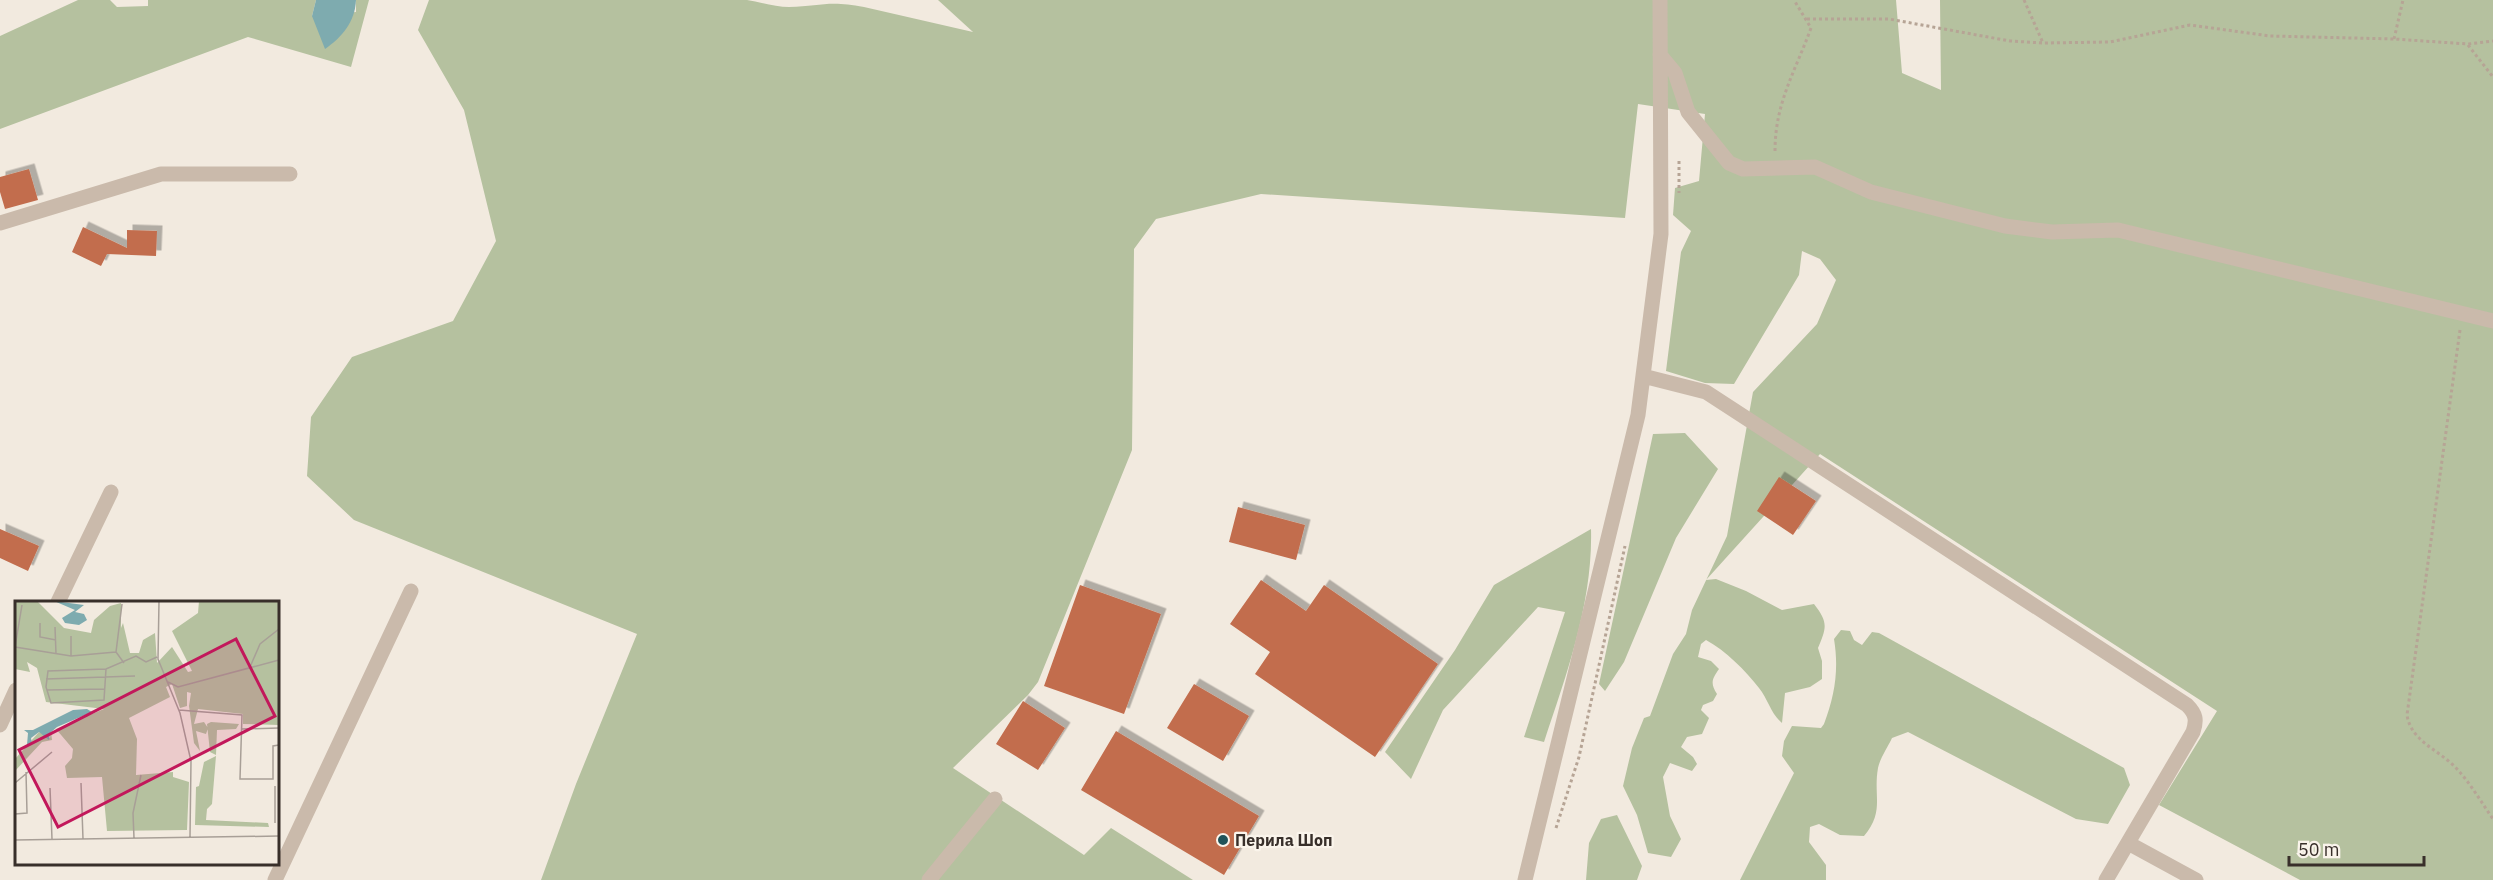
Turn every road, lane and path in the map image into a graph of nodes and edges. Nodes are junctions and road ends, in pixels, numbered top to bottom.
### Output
1 (1660, 0) edge
2 (1794, 0) edge
3 (2024, 0) edge
4 (2403, 0) edge
5 (1807, 19) junction
6 (2394, 39) junction
7 (2493, 41) edge
8 (2043, 43) junction
9 (2468, 44) junction
10 (1660, 56) junction
11 (2493, 76) edge
12 (1775, 168) junction
13 (290, 174) dead end
14 (0, 224) edge
15 (2462, 313) junction
16 (2493, 321) edge
17 (1643, 376) junction
18 (111, 492) dead end
19 (411, 591) dead end
20 (59, 601) edge
21 (15, 692) edge
22 (0, 725) edge
23 (995, 799) dead end
24 (2493, 819) edge
25 (2128, 843) junction
26 (275, 880) edge
27 (929, 880) edge
28 (1526, 880) edge
29 (2106, 880) edge
30 (2196, 880) edge

1 - 10 street
2 - 5 path
3 - 8 path
4 - 6 path
5 - 8 path
5 - 12 path
6 - 8 path
6 - 9 path
7 - 9 path
9 - 11 path
10 - 12 street
10 - 17 street
12 - 15 street
13 - 14 street
15 - 16 street
15 - 24 path
17 - 25 street
17 - 28 street
18 - 20 street
19 - 26 street
21 - 22 street
23 - 27 street
25 - 29 street
25 - 30 street

